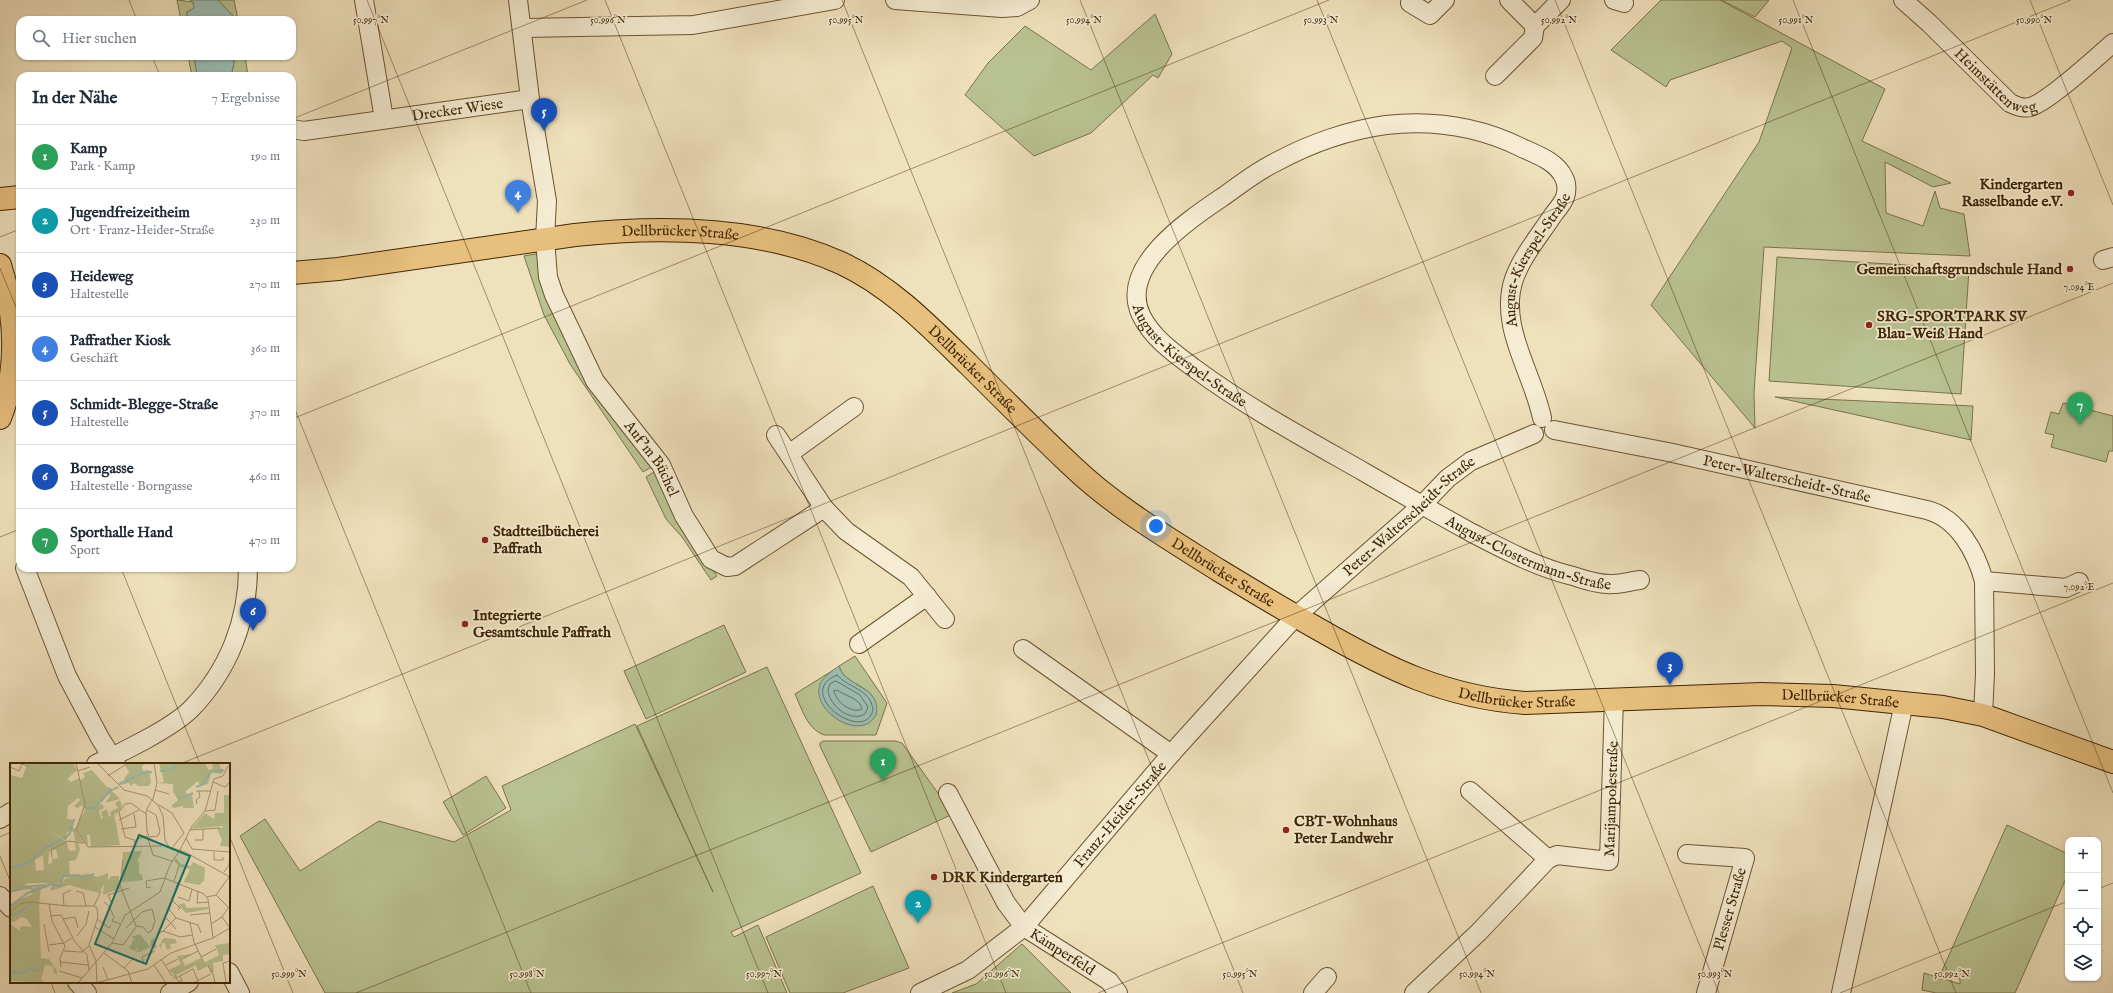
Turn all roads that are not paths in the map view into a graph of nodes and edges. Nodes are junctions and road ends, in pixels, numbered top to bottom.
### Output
1 (364, 0) edge
2 (518, 0) edge
3 (835, 0) edge
4 (895, 0) edge
5 (1446, 0) edge
6 (1509, 0) edge
7 (1561, 0) edge
8 (1903, 0) edge
9 (1029, 1) edge
10 (1410, 3) dead end
11 (1535, 26) junction
12 (523, 28) junction
13 (2113, 43) edge
14 (1495, 76) dead end
15 (530, 99) junction
16 (384, 119) junction
17 (296, 129) edge
18 (16, 197) edge
19 (0, 199) edge
20 (545, 239) junction
21 (0, 265) edge
22 (296, 273) edge
23 (6, 359) edge
24 (854, 407) dead end
25 (0, 418) edge
26 (1548, 424) junction
27 (776, 435) dead end
28 (789, 454) junction
29 (1421, 506) junction
30 (824, 508) junction
31 (27, 572) edge
32 (248, 572) edge
33 (1640, 580) dead end
34 (1984, 581) junction
35 (2079, 582) dead end
36 (927, 596) junction
37 (1296, 616) junction
38 (945, 619) dead end
39 (859, 644) dead end
40 (1023, 649) dead end
41 (1614, 698) junction
42 (1904, 703) junction
43 (1983, 715) junction
44 (1171, 754) junction
45 (114, 760) edge
46 (2113, 762) edge
47 (100, 763) edge
48 (1470, 791) dead end
49 (948, 794) dead end
50 (10, 813) edge
51 (0, 819) edge
52 (1688, 854) dead end
53 (1548, 859) junction
54 (0, 896) edge
55 (10, 907) edge
56 (1024, 927) junction
57 (230, 974) edge
58 (1327, 977) dead end
59 (78, 983) edge
60 (187, 983) edge
61 (87, 993) edge
62 (170, 993) edge
63 (240, 993) edge
64 (920, 993) edge
65 (1118, 993) edge
66 (1313, 993) edge
67 (1414, 993) edge
68 (1706, 993) edge
69 (1841, 993) edge

1 - 16 street
2 - 12 street, Auf'm Büchel
3 - 12 street
4 - 9 street
5 - 10 street
6 - 11 street
7 - 11 street
8 - 13 street, Heimstättenweg
11 - 14 street
12 - 15 street, Auf'm Büchel
15 - 16 street, Drecker Wiese
15 - 20 street, Auf'm Büchel
16 - 17 street, Drecker Wiese
18 - 19 main road
20 - 22 main road, Dellbrücker Straße
20 - 30 street, Auf'm Büchel
20 - 37 main road, Dellbrücker Straße
21 - 23 main road
23 - 25 main road
24 - 28 street
26 - 29 street, Peter-Walterscheidt-Straße
26 - 29 street, August-Kierspel-Straße
26 - 34 street, Peter-Walterscheidt-Straße
27 - 28 street
28 - 30 street
29 - 33 street, August-Clostermann-Straße
29 - 37 street, Peter-Walterscheidt-Straße
30 - 36 street
31 - 45 street
32 - 45 street
34 - 35 street
34 - 43 street, Peter-Walterscheidt-Straße
36 - 38 street
36 - 39 street
37 - 41 main road, Dellbrücker Straße
37 - 44 street, Franz-Heider-Straße
40 - 44 street, Franz-Heider-Straße
41 - 42 main road, Dellbrücker Straße
41 - 53 street, Marijampolestraße
42 - 43 main road, Dellbrücker Straße
42 - 69 street
43 - 46 main road, Dellbrücker Straße
44 - 56 street, Franz-Heider-Straße
45 - 47 street
48 - 53 street
49 - 56 street
50 - 51 street
52 - 68 street, Plesser Straße
53 - 67 street
54 - 55 street
56 - 64 street, Franz-Heider-Straße
56 - 65 street, Kämperfeld
57 - 63 street
58 - 66 street
59 - 61 street
60 - 62 street

